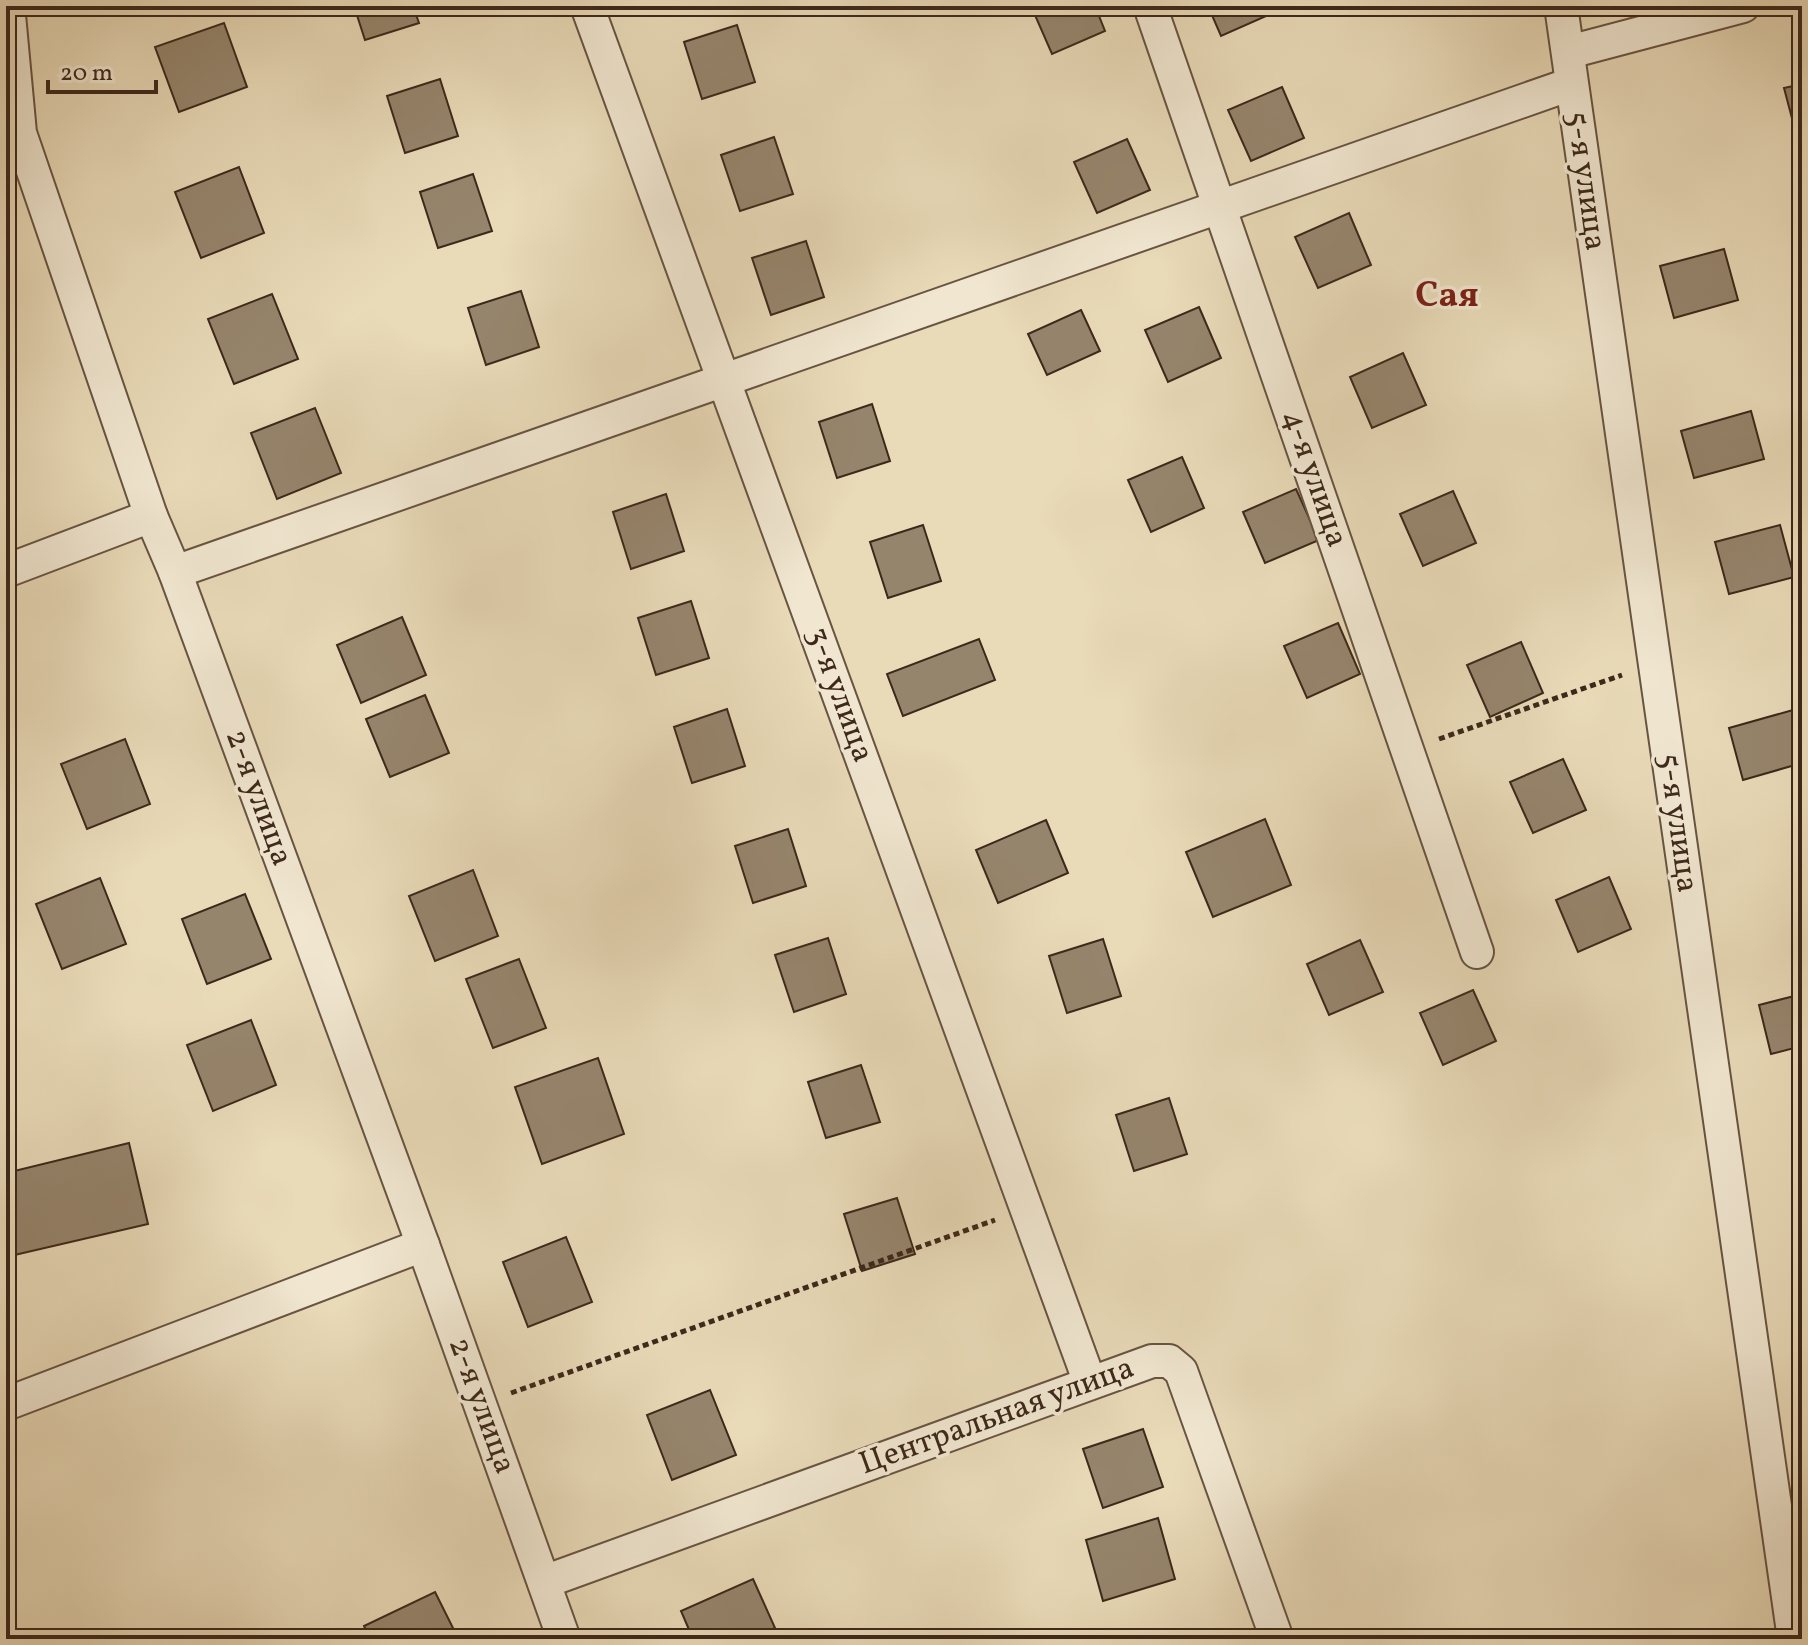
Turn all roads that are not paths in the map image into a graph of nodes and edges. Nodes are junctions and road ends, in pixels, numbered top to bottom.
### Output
1 (11, 6) edge
2 (587, 6) edge
3 (1150, 6) edge
4 (1561, 6) edge
5 (1743, 6) edge
6 (1569, 52) junction
7 (1571, 84) junction
8 (1219, 206) junction
9 (724, 379) junction
10 (151, 516) junction
11 (6, 571) edge
12 (175, 572) junction
13 (1477, 952) dead end
14 (423, 1245) junction
15 (1090, 1383) junction
16 (6, 1404) edge
17 (544, 1582) junction
18 (564, 1639) edge
19 (1277, 1639) edge
20 (1794, 1639) edge

1 - 10 street, 2-я улица
2 - 9 street, 3-я улица
3 - 8 street, 4-я улица
4 - 6 street, 5-я улица
5 - 6 street
6 - 7 street, 5-я улица
7 - 8 street
7 - 20 street, 5-я улица
8 - 9 street
8 - 13 street, 4-я улица
9 - 12 street
9 - 15 street, 3-я улица
10 - 11 street
10 - 12 street, 2-я улица
12 - 14 street, 2-я улица
14 - 16 street
14 - 17 street, 2-я улица
15 - 17 street, Центральная улица
15 - 19 street, Центральная улица
17 - 18 street, 2-я улица

